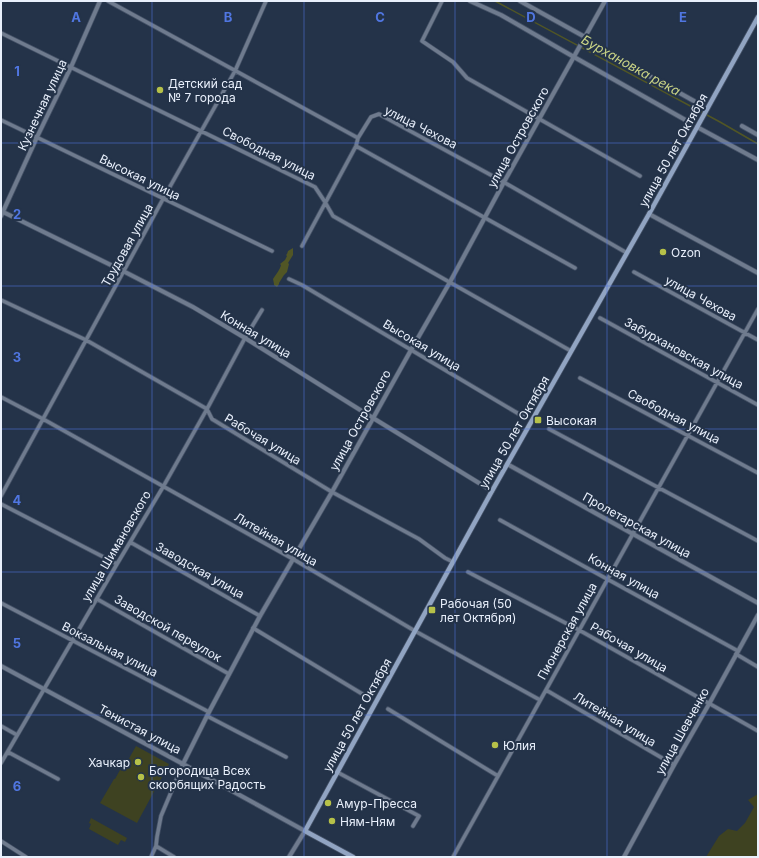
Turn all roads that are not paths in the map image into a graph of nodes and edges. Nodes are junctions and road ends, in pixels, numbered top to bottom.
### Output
1 (100, 1) edge
2 (108, 1) edge
3 (266, 1) edge
4 (442, 1) edge
5 (470, 1) edge
6 (520, 1) edge
7 (605, 1) edge
8 (758, 17) edge
9 (1, 33) edge
10 (584, 39) junction
11 (574, 57) junction
12 (71, 68) junction
13 (236, 71) junction
14 (694, 101) dead end
15 (540, 119) junction
16 (1, 120) edge
17 (689, 122) dead end
18 (742, 126) dead end
19 (697, 127) junction
20 (202, 130) junction
21 (758, 135) edge
22 (37, 138) junction
23 (358, 138) junction
24 (356, 146) junction
25 (758, 160) edge
26 (640, 176) dead end
27 (504, 182) junction
28 (163, 199) junction
29 (325, 202) junction
30 (2, 213) edge
31 (649, 214) junction
32 (485, 218) junction
33 (302, 246) dead end
34 (272, 250) dead end
35 (627, 253) junction
36 (575, 268) dead end
37 (123, 272) junction
38 (634, 272) dead end
39 (758, 273) edge
40 (288, 279) dead end
41 (450, 282) junction
42 (1, 300) edge
43 (758, 309) edge
44 (262, 310) dead end
45 (600, 318) dead end
46 (744, 333) junction
47 (245, 338) junction
48 (86, 340) junction
49 (758, 340) edge
50 (411, 350) junction
51 (571, 351) junction
52 (580, 378) dead end
53 (717, 383) junction
54 (1, 397) edge
55 (758, 405) edge
56 (207, 409) junction
57 (524, 417) dead end
58 (373, 418) junction
59 (43, 419) junction
60 (549, 428) dead end
61 (688, 435) junction
62 (508, 464) junction
63 (758, 473) edge
64 (163, 486) junction
65 (659, 487) junction
66 (492, 491) junction
67 (332, 492) junction
68 (1, 496) edge
69 (1, 504) edge
70 (500, 520) dead end
71 (632, 534) junction
72 (758, 540) edge
73 (130, 542) junction
74 (293, 559) junction
75 (453, 562) junction
76 (117, 564) junction
77 (468, 572) dead end
78 (608, 579) junction
79 (97, 599) junction
80 (1, 603) edge
81 (758, 603) edge
82 (758, 615) edge
83 (260, 616) junction
84 (253, 628) junction
85 (415, 630) junction
86 (579, 630) junction
87 (72, 641) junction
88 (737, 653) junction
89 (1, 666) edge
90 (758, 667) edge
91 (229, 674) junction
92 (44, 690) junction
93 (546, 690) junction
94 (364, 695) dead end
95 (540, 700) junction
96 (709, 704) junction
97 (388, 709) dead end
98 (208, 714) junction
99 (1, 726) edge
100 (758, 731) edge
101 (17, 735) junction
102 (8, 752) junction
103 (286, 757) dead end
104 (1, 763) edge
105 (183, 764) junction
106 (674, 765) junction
107 (338, 772) junction
108 (498, 776) junction
109 (58, 779) dead end
110 (413, 826) dead end
111 (305, 830) junction
112 (1, 841) edge
113 (156, 846) junction
114 (26, 857) edge
115 (151, 857) edge
116 (174, 857) edge
117 (290, 857) edge
118 (353, 857) edge
119 (453, 857) edge
120 (624, 857) edge

1 - 12 street, Кузнечная улица
2 - 13 street
3 - 13 street, Трудовая улица
4 - 15 street
5 - 11 street
6 - 10 street
7 - 10 street, улица Островского
8 - 19 main road, улица 50 лет Октября
9 - 12 street, Свободная улица
10 - 11 street, улица Островского
10 - 14 street
11 - 15 street, улица Островского
11 - 17 street
12 - 20 street, Свободная улица
12 - 22 street, Кузнечная улица
13 - 20 street, Трудовая улица
13 - 23 street
15 - 26 street
15 - 27 street, улица Островского
16 - 22 street, Высокая улица
18 - 21 street
19 - 25 street
19 - 31 main road, улица 50 лет Октября
20 - 28 street, Трудовая улица
20 - 29 street, Свободная улица
22 - 28 street, Высокая улица
22 - 30 street, Кузнечная улица
23 - 24 street, улица Чехова
23 - 27 street, улица Чехова
24 - 29 street, улица Чехова
24 - 32 street
27 - 32 street, улица Островского
27 - 35 street, улица Чехова
28 - 34 street, Высокая улица
28 - 37 street, Трудовая улица
29 - 33 street, улица Чехова
29 - 41 street, Свободная улица
30 - 37 street, Конная улица
31 - 35 main road, улица 50 лет Октября
31 - 39 street
32 - 36 street
32 - 41 street, улица Островского
35 - 51 main road, улица 50 лет Октября
37 - 47 street, Конная улица
37 - 48 street, Трудовая улица
38 - 46 street, улица Чехова
40 - 50 street, Высокая улица
41 - 50 street, улица Островского
41 - 51 street, Свободная улица
42 - 48 street, Рабочая улица
43 - 46 street, Пионерская улица
44 - 47 street, улица Шимановского
45 - 53 street, Забурхановская улица
46 - 49 street, улица Чехова
46 - 53 street, Пионерская улица
47 - 56 street, улица Шимановского
47 - 58 street, Конная улица
48 - 56 street, Рабочая улица
48 - 59 street, Трудовая улица
50 - 57 street, Высокая улица
50 - 58 street, улица Островского
51 - 62 main road, улица 50 лет Октября
52 - 61 street, Свободная улица
53 - 55 street, Забурхановская улица
53 - 61 street, Пионерская улица
54 - 59 street, Литейная улица
56 - 64 street, улица Шимановского
56 - 67 street, Рабочая улица
58 - 66 street, Конная улица
58 - 67 street, улица Островского
59 - 64 street, Литейная улица
59 - 68 street, Трудовая улица
60 - 65 street
61 - 63 street, Свободная улица
61 - 65 street, Пионерская улица
62 - 66 main road, улица 50 лет Октября
62 - 71 street, Пролетарская улица
64 - 73 street, улица Шимановского
64 - 74 street, Литейная улица
65 - 71 street, Пионерская улица
65 - 72 street
66 - 75 main road, улица 50 лет Октября
67 - 74 street, улица Островского
67 - 75 street, Рабочая улица
69 - 76 street
70 - 78 street, Конная улица
71 - 78 street, Пионерская улица
71 - 81 street, Пролетарская улица
73 - 76 street, улица Шимановского
73 - 83 street, Заводская улица
74 - 83 street, улица Островского
74 - 85 street, Литейная улица
75 - 85 main road, улица 50 лет Октября
76 - 79 street, улица Шимановского
77 - 86 street, Рабочая улица
78 - 86 street, Пионерская улица
78 - 88 street, Конная улица
79 - 87 street, улица Шимановского
79 - 91 street, Заводской переулок
80 - 87 street, Вокзальная улица
82 - 88 street, улица Шевченко
83 - 84 street, улица Островского
84 - 91 street, улица Островского
84 - 94 street
85 - 95 street, Литейная улица
85 - 107 main road, улица 50 лет Октября
86 - 93 street, Пионерская улица
86 - 96 street, Рабочая улица
87 - 92 street, улица Шимановского
87 - 98 street, Вокзальная улица
88 - 90 street, Конная улица
88 - 96 street, улица Шевченко
89 - 92 street, Тенистая улица
91 - 98 street, улица Островского
92 - 101 street, улица Шимановского
92 - 105 street, Тенистая улица
93 - 95 street, Пионерская улица
93 - 106 street, Литейная улица
95 - 108 street, Пионерская улица
96 - 100 street, Рабочая улица
96 - 106 street, улица Шевченко
97 - 108 street
98 - 103 street, Вокзальная улица
98 - 105 street, улица Островского
99 - 101 street
101 - 102 street, улица Шимановского
102 - 104 street, улица Шимановского
102 - 109 street
105 - 111 street, Тенистая улица
105 - 113 street, улица Островского
106 - 120 street, улица Шевченко
107 - 110 street
107 - 111 main road, улица 50 лет Октября
108 - 119 street, Пионерская улица
111 - 117 street, улица 50 лет Октября
111 - 118 main road, Тенистая улица
112 - 114 street
113 - 115 street, улица Островского
113 - 116 street

